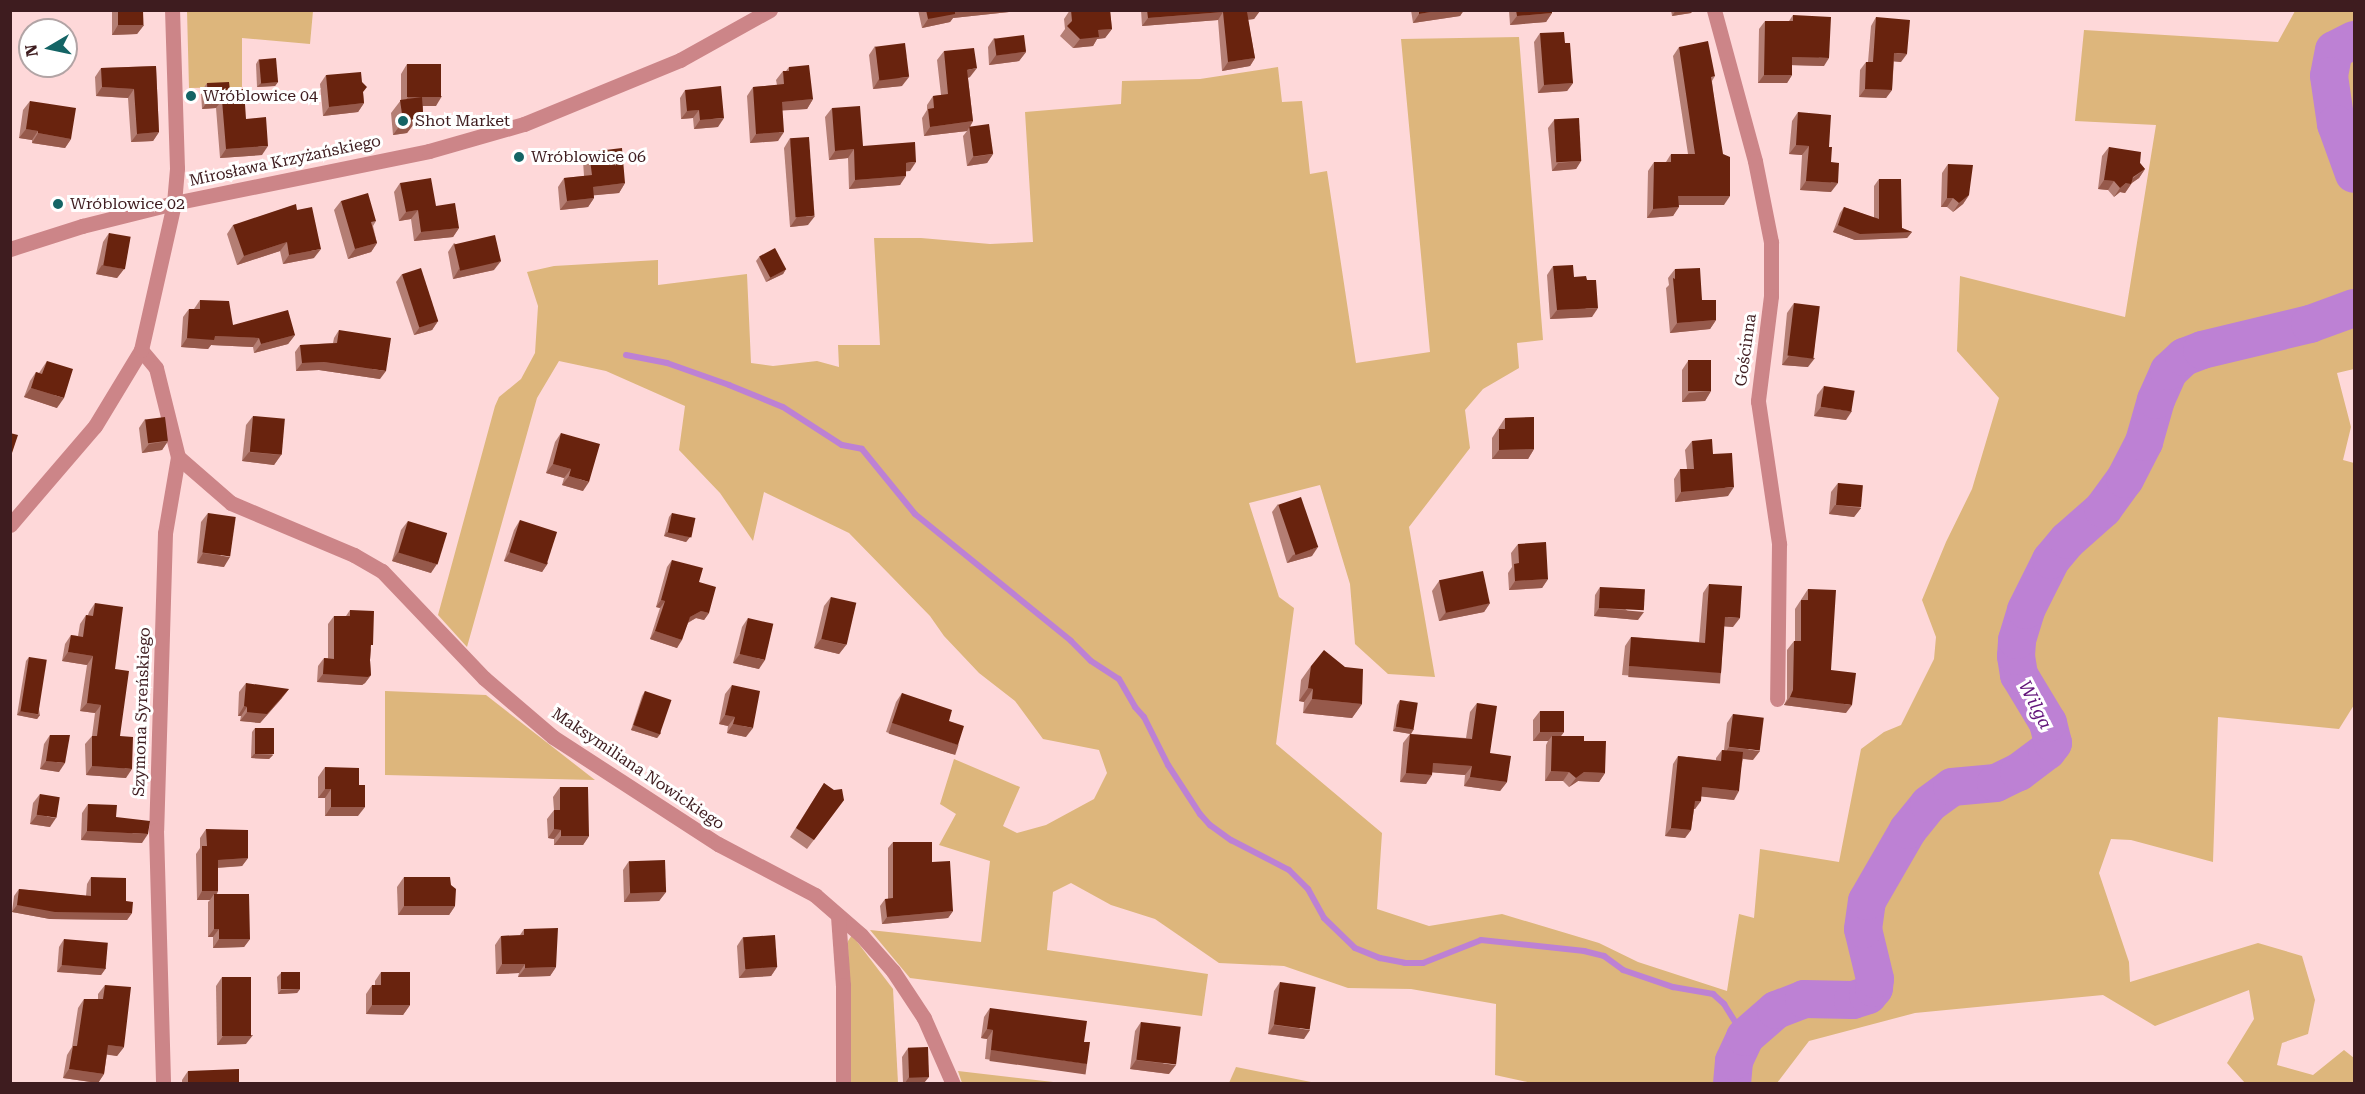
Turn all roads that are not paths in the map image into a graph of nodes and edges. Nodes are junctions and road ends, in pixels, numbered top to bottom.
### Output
1 (172, 10) edge
2 (770, 10) edge
3 (1714, 10) edge
4 (174, 203) junction
5 (10, 249) edge
6 (141, 350) junction
7 (178, 457) junction
8 (10, 525) edge
9 (1777, 699) dead end
10 (838, 916) junction
11 (164, 1083) edge
12 (843, 1083) edge
13 (953, 1083) edge

1 - 4 street
2 - 4 street, Mirosława Krzyżańskiego
3 - 9 street, Gościnna
4 - 5 street, Mirosława Krzyżańskiego
4 - 6 street
6 - 7 street, Szymona Syreńskiego
6 - 8 street
7 - 10 street, Maksymiliana Nowickiego
7 - 11 street, Szymona Syreńskiego
10 - 12 street
10 - 13 street, Maksymiliana Nowickiego

